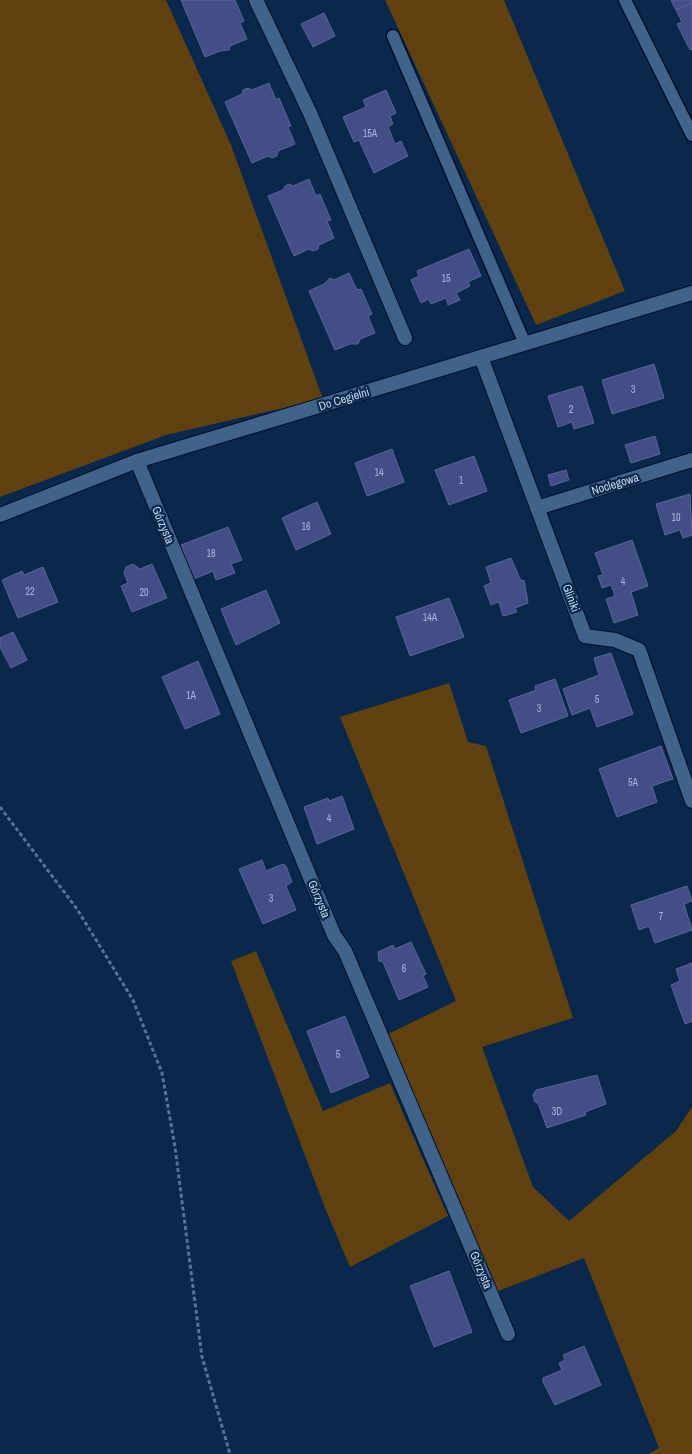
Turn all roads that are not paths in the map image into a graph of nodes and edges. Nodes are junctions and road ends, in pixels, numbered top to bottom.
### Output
1 (256, 0) edge
2 (624, 0) edge
3 (392, 36) dead end
4 (692, 135) edge
5 (692, 293) edge
6 (405, 338) dead end
7 (525, 344) junction
8 (481, 358) junction
9 (692, 460) edge
10 (136, 461) junction
11 (537, 508) junction
12 (0, 515) edge
13 (692, 801) edge
14 (508, 1334) dead end

1 - 6 street
2 - 4 lane
3 - 7 lane
5 - 7 street, Do Cegielni
7 - 8 street, Do Cegielni
8 - 10 street, Do Cegielni
8 - 11 street, Gliniki
9 - 11 street, Noclegowa
10 - 12 street, Do Cegielni
10 - 14 street, Górzysta
11 - 13 street, Gliniki

